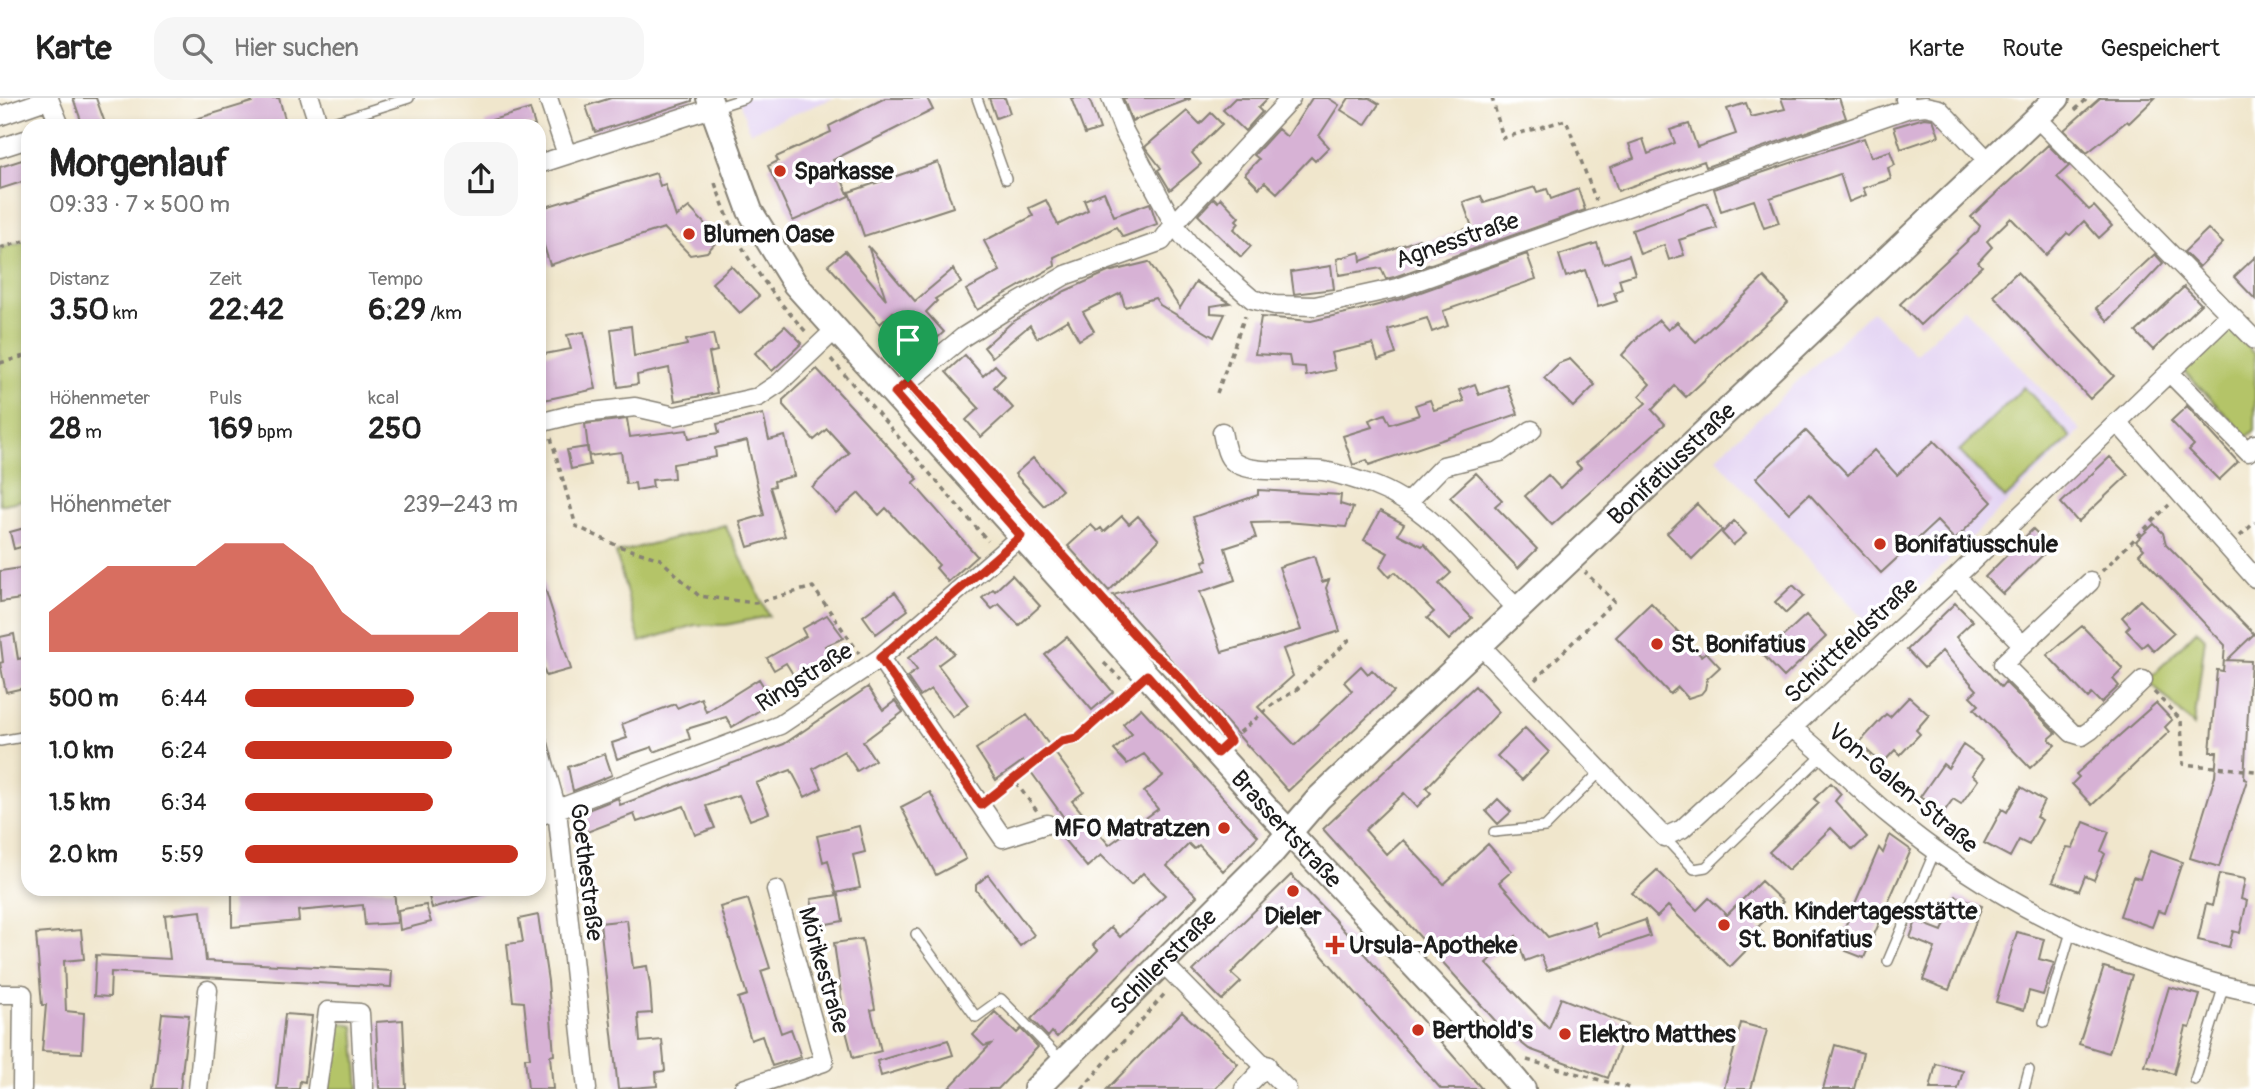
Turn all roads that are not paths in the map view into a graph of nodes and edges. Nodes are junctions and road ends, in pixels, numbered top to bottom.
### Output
1 (310, 98) edge
2 (409, 98) edge
3 (548, 98) edge
4 (745, 98) edge
5 (977, 98) edge
6 (1111, 98) edge
7 (1291, 98) edge
8 (2057, 98) edge
9 (710, 103) edge
10 (1907, 103) edge
11 (0, 116) edge
12 (2036, 117) junction
13 (57, 119) edge
14 (318, 119) edge
15 (342, 119) edge
16 (21, 141) edge
17 (0, 148) edge
18 (567, 155) junction
19 (1988, 161) junction
20 (546, 162) edge
21 (1006, 180) dead end
22 (1174, 224) junction
23 (2229, 315) junction
24 (836, 329) junction
25 (2255, 340) edge
26 (2169, 372) junction
27 (895, 393) junction
28 (546, 421) edge
29 (2117, 422) junction
30 (1532, 430) dead end
31 (1222, 432) dead end
32 (2255, 444) edge
33 (1408, 502) junction
34 (1021, 536) junction
35 (1956, 577) junction
36 (2255, 578) edge
37 (2090, 582) road end
38 (1517, 608) junction
39 (1479, 644) junction
40 (2023, 645) junction
41 (874, 662) junction
42 (2143, 680) road end
43 (1792, 728) junction
44 (21, 737) edge
45 (0, 741) edge
46 (1823, 755) junction
47 (546, 770) edge
48 (1600, 772) junction
49 (557, 810) junction
50 (546, 814) edge
51 (1047, 824) road end
52 (1289, 832) junction
53 (1494, 832) dead end
54 (1664, 837) junction
55 (1935, 852) junction
56 (776, 890) dead end
57 (2071, 932) junction
58 (916, 934) dead end
59 (1888, 961) dead end
60 (1162, 962) junction
61 (2224, 985) junction
62 (208, 990) dead end
63 (2255, 992) edge
64 (0, 994) edge
65 (2043, 1023) dead end
66 (1267, 1065) junction
67 (2029, 1070) dead end
68 (1051, 1076) edge
69 (2195, 1080) dead end
70 (23, 1089) edge
71 (198, 1089) edge
72 (317, 1089) edge
73 (364, 1089) edge
74 (587, 1089) edge
75 (743, 1089) edge
76 (1244, 1089) edge
77 (1287, 1089) edge
78 (1523, 1089) edge
79 (2024, 1089) edge

1 - 14 street
2 - 15 lane
3 - 18 street
4 - 9 lane
5 - 21 lane
6 - 22 street
7 - 22 street
8 - 12 street, Bonifatiusstraße
9 - 18 street
9 - 24 street, Brassertstraße
10 - 19 street
10 - 22 street, Agnesstraße
11 - 13 street
12 - 19 street, Bonifatiusstraße
12 - 23 street
16 - 17 street
18 - 20 street
19 - 38 street, Bonifatiusstraße
22 - 27 street
23 - 25 street
23 - 26 street, Schüttfeldstraße
24 - 27 street, Brassertstraße
24 - 28 street
26 - 29 street, Schüttfeldstraße
26 - 32 street
27 - 34 street, Brassertstraße
29 - 35 street, Schüttfeldstraße
29 - 36 street
30 - 33 street
31 - 33 street
33 - 38 street
34 - 41 street, Ringstraße
34 - 52 street, Brassertstraße
35 - 40 street
35 - 43 street, Schüttfeldstraße
37 - 40 street
38 - 39 street, Bonifatiusstraße
39 - 48 street
39 - 52 street, Bonifatiusstraße
40 - 42 street
41 - 49 street, Ringstraße
41 - 51 street
43 - 46 street, Von-Galen-Straße
43 - 54 street, Schüttfeldstraße
44 - 45 lane
46 - 54 lane
46 - 55 street, Von-Galen-Straße
47 - 49 street, Goethestraße
48 - 53 lane
48 - 54 street
49 - 50 street, Ringstraße
49 - 74 street, Goethestraße
52 - 60 street, Schillerstraße
52 - 78 street, Brassertstraße
55 - 57 street, Von-Galen-Straße
55 - 59 lane
56 - 75 street, Mörikestraße
57 - 61 street, Von-Galen-Straße
57 - 65 lane
58 - 68 lane
60 - 66 street
60 - 68 street, Schillerstraße
61 - 63 street, Von-Galen-Straße
61 - 69 lane
62 - 71 street
64 - 70 street
66 - 76 street
66 - 77 street
67 - 79 lane
72 - 73 street

